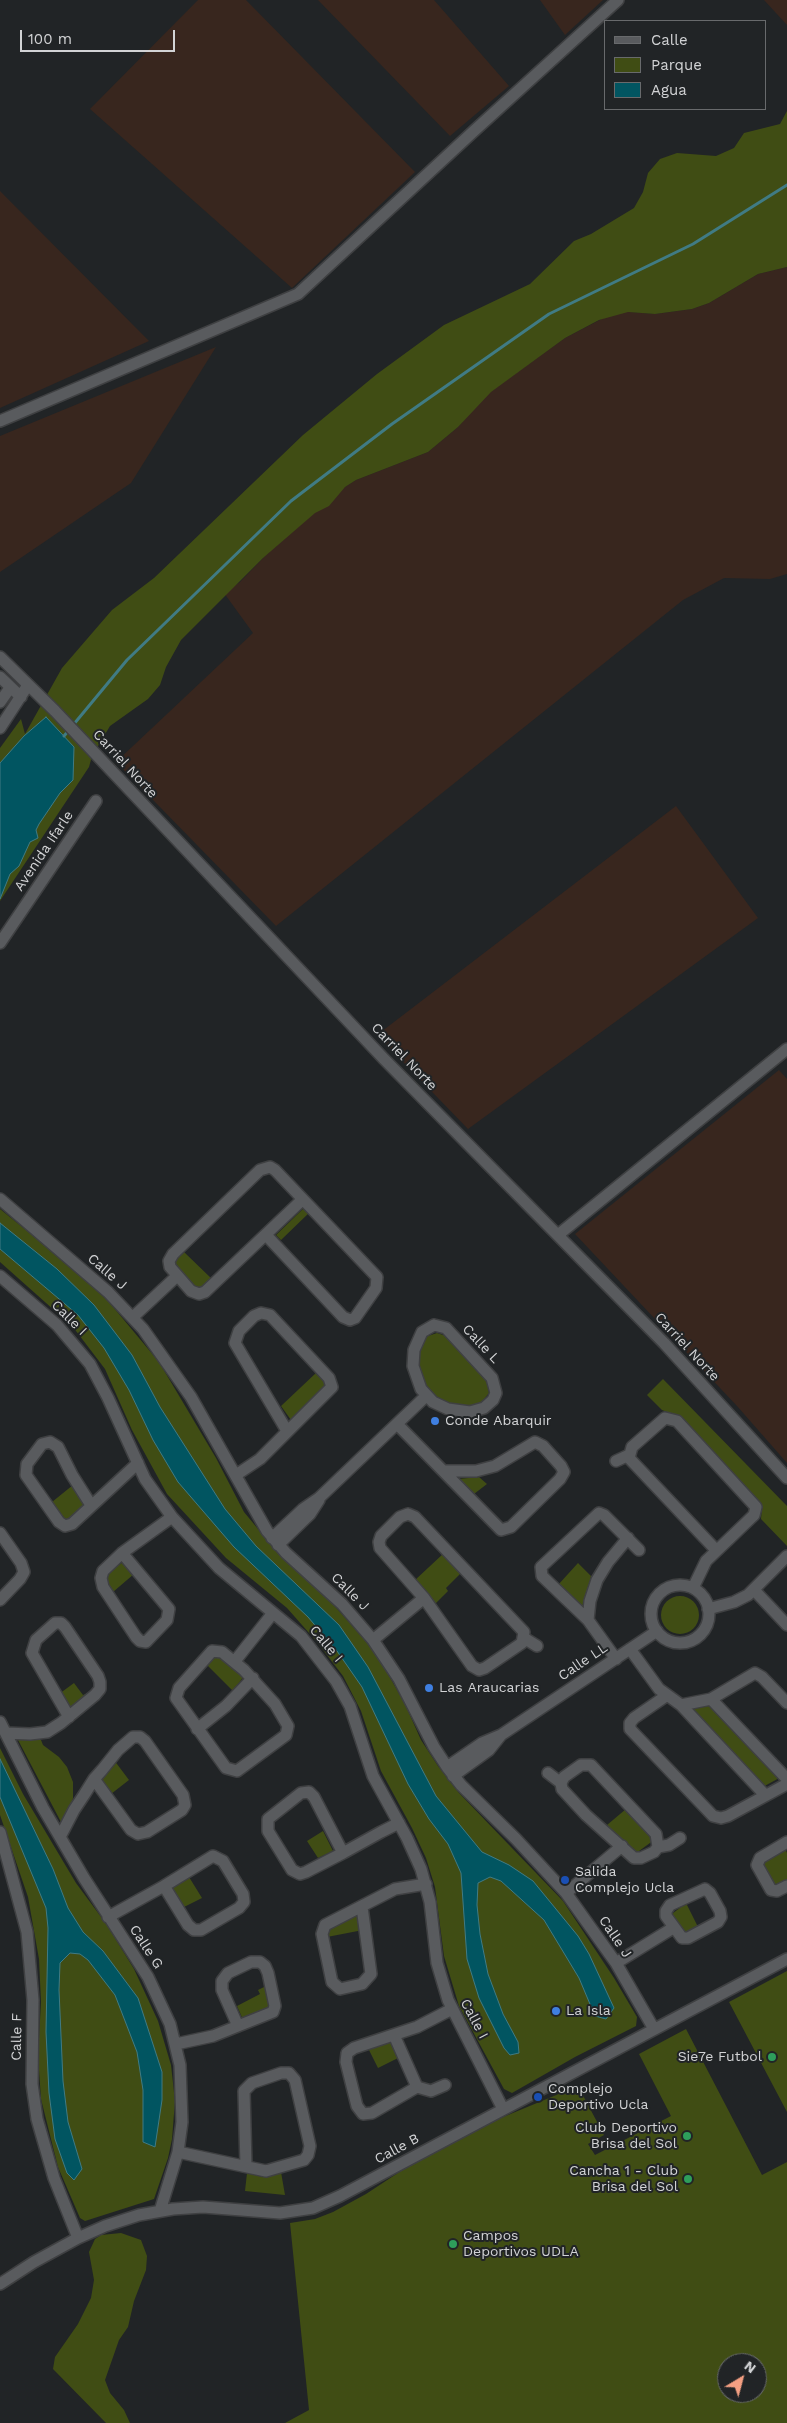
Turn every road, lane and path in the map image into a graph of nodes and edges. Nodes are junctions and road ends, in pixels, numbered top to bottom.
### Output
1 (618, 0) edge
2 (0, 421) edge
3 (0, 657) edge
4 (0, 677) edge
5 (28, 685) junction
6 (10, 688) junction
7 (21, 698) junction
8 (0, 702) edge
9 (0, 728) edge
10 (96, 801) dead end
11 (0, 943) edge
12 (787, 1049) edge
13 (0, 1199) edge
14 (302, 1200) junction
15 (266, 1235) junction
16 (558, 1235) junction
17 (0, 1276) edge
18 (177, 1276) junction
19 (133, 1317) junction
20 (426, 1396) junction
21 (397, 1424) junction
22 (287, 1431) junction
23 (629, 1455) junction
24 (616, 1461) dead end
25 (138, 1463) junction
26 (444, 1471) junction
27 (236, 1475) junction
28 (787, 1478) edge
29 (91, 1505) junction
30 (172, 1517) junction
31 (0, 1533) edge
32 (628, 1538) junction
33 (275, 1541) junction
34 (639, 1550) dead end
35 (716, 1550) junction
36 (122, 1554) junction
37 (787, 1556) edge
38 (693, 1588) junction
39 (754, 1590) junction
40 (424, 1598) junction
41 (0, 1600) edge
42 (708, 1608) junction
43 (273, 1613) junction
44 (588, 1620) junction
45 (787, 1625) edge
46 (657, 1631) junction
47 (524, 1638) junction
48 (373, 1640) junction
49 (537, 1646) dead end
50 (630, 1649) junction
51 (616, 1659) junction
52 (236, 1662) junction
53 (253, 1678) junction
54 (666, 1696) junction
55 (711, 1698) junction
56 (787, 1703) edge
57 (681, 1705) junction
58 (69, 1717) junction
59 (0, 1722) edge
60 (197, 1729) junction
61 (6, 1733) junction
62 (450, 1772) junction
63 (548, 1773) dead end
64 (94, 1779) junction
65 (787, 1779) edge
66 (561, 1783) junction
67 (787, 1784) edge
68 (765, 1795) junction
69 (398, 1823) junction
70 (0, 1832) edge
71 (60, 1837) junction
72 (680, 1838) dead end
73 (787, 1842) edge
74 (622, 1846) junction
75 (658, 1847) junction
76 (343, 1853) junction
77 (5, 1867) edge
78 (426, 1884) junction
79 (164, 1886) junction
80 (786, 1889) edge
81 (566, 1894) junction
82 (362, 1907) junction
83 (108, 1916) junction
84 (674, 1928) junction
85 (787, 1959) edge
86 (616, 1963) junction
87 (452, 2009) junction
88 (238, 2026) junction
89 (654, 2029) junction
90 (394, 2035) junction
91 (176, 2044) junction
92 (445, 2085) dead end
93 (417, 2087) junction
94 (503, 2109) junction
95 (178, 2152) junction
96 (246, 2166) junction
97 (160, 2211) junction
98 (78, 2238) junction
99 (0, 2284) edge

1 - 2 street
3 - 5 street, Carriel Norte
4 - 6 street
5 - 7 street
5 - 16 street, Carriel Norte
6 - 7 street
6 - 8 street
7 - 9 street
10 - 11 street, Avenida Ifarle
12 - 16 street
13 - 19 street, Calle J
14 - 15 street
14 - 15 street
14 - 18 street
15 - 18 street
16 - 28 street, Carriel Norte
17 - 25 street, Calle I
18 - 19 street
19 - 27 street, Calle J
20 - 20 street, Calle L
20 - 21 street
21 - 26 street
21 - 33 street
22 - 22 street
22 - 27 street
23 - 24 street
23 - 35 street
23 - 35 street
25 - 29 street
25 - 30 street, Calle I
26 - 26 street
27 - 33 street, Calle J
29 - 29 street
30 - 36 street
30 - 43 street, Calle I
31 - 41 street
32 - 34 street
32 - 44 street
32 - 44 street
33 - 48 street, Calle J
35 - 38 street
36 - 36 street
37 - 39 street
38 - 42 street
38 - 46 street
39 - 42 street
39 - 45 street
40 - 47 street
40 - 47 street
40 - 48 street
42 - 46 street
43 - 52 street
43 - 69 street, Calle I
44 - 51 street
46 - 50 street, Calle LL
47 - 49 street
48 - 62 street, Calle J
50 - 51 street, Calle LL
50 - 54 street
51 - 62 street, Calle LL
52 - 53 street
52 - 60 street
53 - 60 street
53 - 60 street
54 - 57 street
54 - 68 street
55 - 56 street
55 - 57 street
55 - 65 street
57 - 68 street
58 - 58 street
58 - 61 street
59 - 61 street, Calle G
61 - 71 street, Calle G
62 - 81 street, Calle J
63 - 66 street
64 - 64 street
64 - 71 street
66 - 74 street
66 - 75 street
67 - 68 street
69 - 76 street
69 - 78 street, Calle I
70 - 77 street, Calle F
71 - 83 street, Calle G
72 - 75 street
73 - 80 street
74 - 75 street
74 - 81 street
76 - 76 street
77 - 98 street, Calle F
78 - 82 street
78 - 87 street, Calle I
79 - 79 street
79 - 83 street
81 - 86 street, Calle J
82 - 82 street
83 - 91 street, Calle G
84 - 84 street
84 - 86 street
85 - 89 street, Calle B
86 - 89 street, Calle J
87 - 90 street
87 - 94 street, Calle I
88 - 88 street
88 - 91 street
89 - 94 street, Calle B
90 - 93 street
90 - 93 street
91 - 95 street, Calle G
92 - 93 street
94 - 97 street, Calle B
95 - 96 street
95 - 97 street, Calle G
96 - 96 street
97 - 98 street, Calle B
98 - 99 street, Calle B

